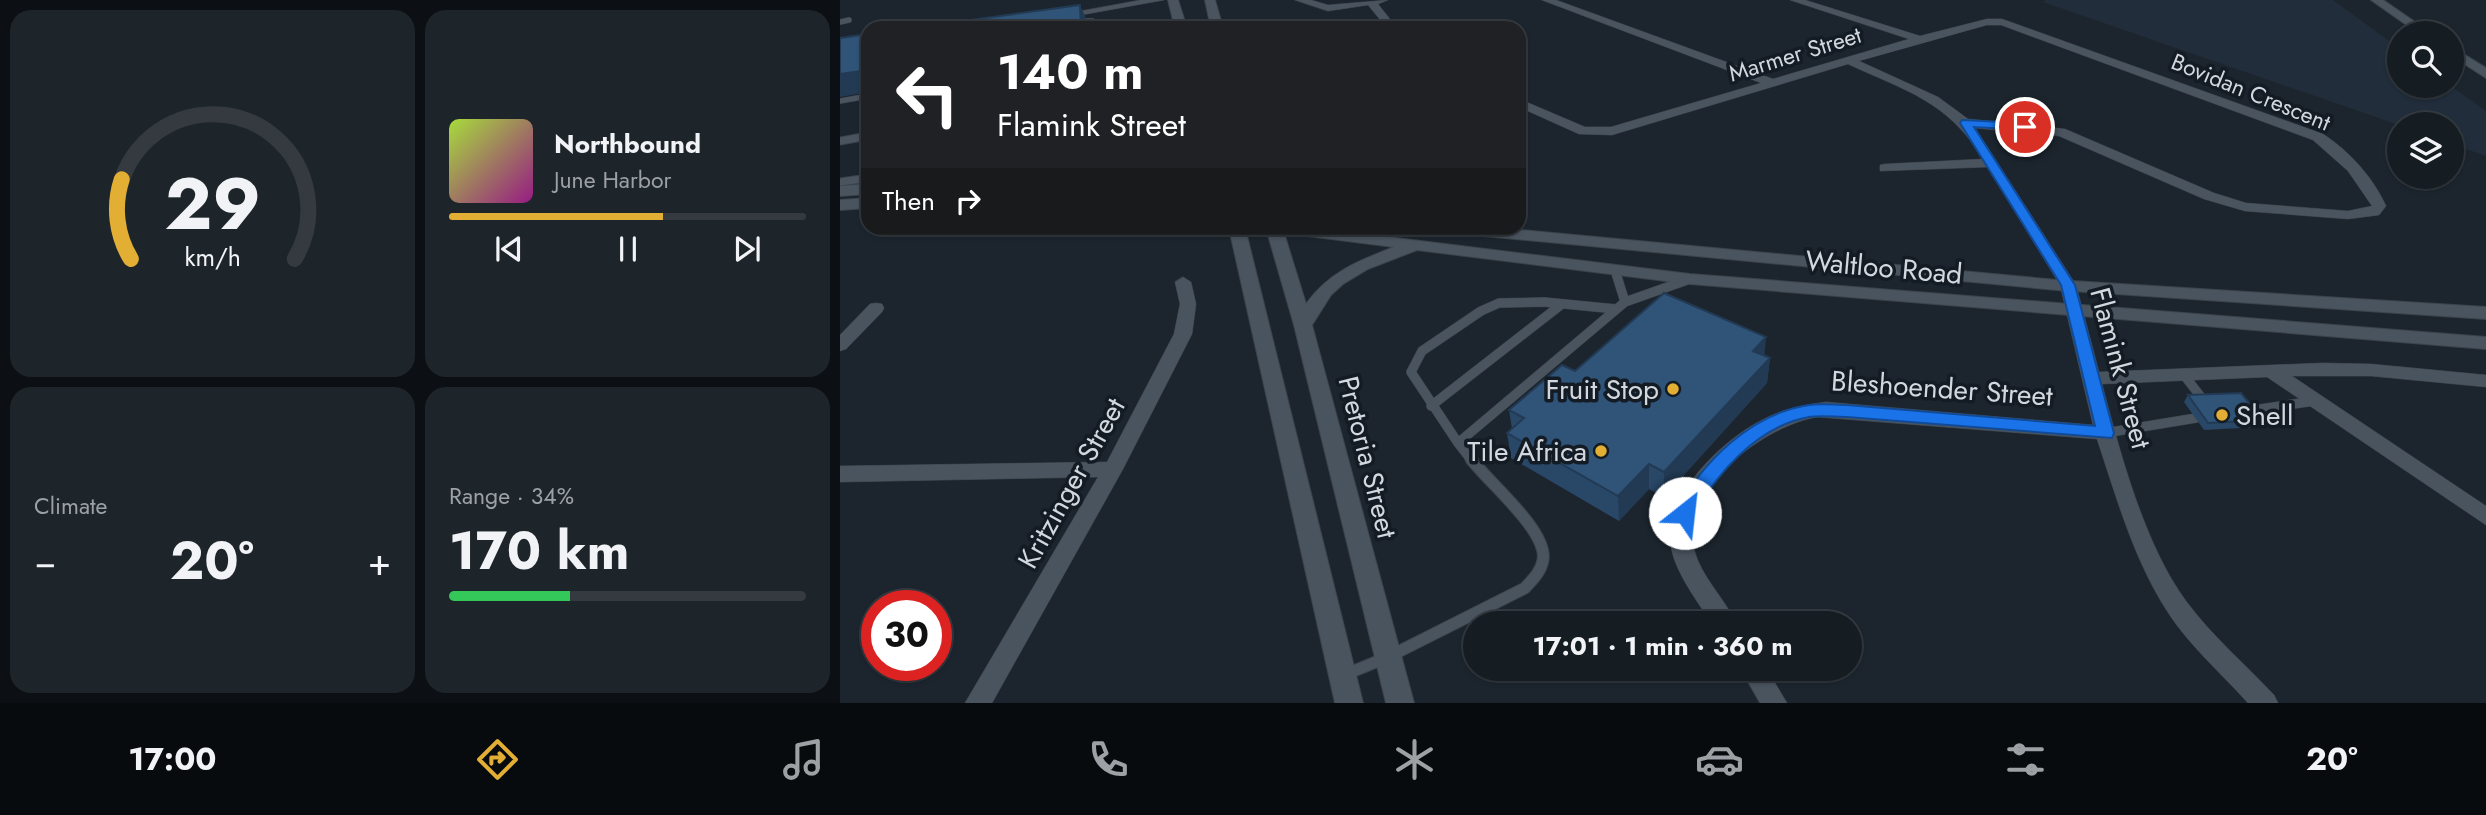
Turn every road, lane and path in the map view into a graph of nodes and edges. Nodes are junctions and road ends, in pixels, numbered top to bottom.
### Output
1 (1160, 0) edge
2 (1173, 0) edge
3 (1210, 0) edge
4 (1300, 0) edge
5 (1383, 0) edge
6 (1547, 0) edge
7 (1795, 0) edge
8 (2376, 0) edge
9 (1371, 2) junction
10 (849, 20) dead end
11 (1055, 20) joint
12 (1093, 21) edge
13 (1179, 21) edge
14 (1215, 21) edge
15 (1386, 21) edge
16 (1992, 21) joint
17 (2407, 21) edge
18 (840, 22) edge
19 (1920, 39) junction
20 (2464, 59) edge
21 (1848, 60) junction
22 (2486, 74) edge
23 (1772, 83) junction
24 (861, 97) edge
25 (840, 101) edge
26 (1526, 106) edge
27 (1966, 123) junction
28 (861, 137) edge
29 (840, 141) edge
30 (1992, 163) junction
31 (1885, 168) dead end
32 (861, 179) edge
33 (840, 182) edge
34 (861, 190) edge
35 (840, 191) edge
36 (861, 204) edge
37 (840, 205) edge
38 (1239, 235) edge
39 (1276, 235) edge
40 (1340, 235) edge
41 (1526, 235) edge
42 (1418, 244) junction
43 (1615, 270) junction
44 (1690, 279) junction
45 (1183, 282) dead end
46 (2068, 285) junction
47 (1562, 304) junction
48 (1620, 306) junction
49 (876, 308) dead end
50 (2075, 310) junction
51 (2486, 313) edge
52 (1303, 325) junction
53 (2486, 342) edge
54 (840, 345) edge
55 (2271, 372) junction
56 (2184, 375) junction
57 (2093, 378) junction
58 (2486, 381) edge
59 (2204, 401) edge
60 (2315, 401) junction
61 (1432, 406) junction
62 (2247, 411) edge
63 (2196, 418) dead end
64 (2105, 433) junction
65 (1458, 443) junction
66 (1113, 469) junction
67 (840, 474) edge
68 (2486, 517) edge
69 (1717, 611) edge
70 (1388, 657) junction
71 (1343, 675) junction
72 (1760, 681) edge
73 (978, 703) edge
74 (1349, 703) edge
75 (1400, 703) edge
76 (1774, 703) edge
77 (2265, 703) edge

1 - 11 street
2 - 13 main road
3 - 14 main road
4 - 9 street
5 - 9 street
6 - 23 street
7 - 19 street
8 - 17 main road
9 - 15 street
10 - 18 lane
11 - 12 lane
16 - 19 street, Marmer Street
16 - 27 street, Bovidan Crescent
19 - 21 street, Marmer Street
20 - 22 main road
21 - 23 street, Marmer Street
21 - 27 street, Flamink Street
23 - 26 street, Marmer Street
24 - 25 lane
27 - 30 street, Flamink Street
28 - 29 lane
30 - 31 street
30 - 46 street, Flamink Street
32 - 33 lane
34 - 35 main road
36 - 37 main road
38 - 71 main road
39 - 52 main road, Pretoria Street
40 - 42 main road, Waltloo Road
41 - 46 main road, Waltloo Road
42 - 43 main road, Waltloo Road
42 - 52 main road
43 - 44 main road, Waltloo Road
43 - 48 lane
44 - 48 lane
44 - 50 main road, Waltloo Road
45 - 66 street, Kritzinger Street
46 - 50 street, Flamink Street
46 - 51 main road, Waltloo Road
47 - 48 lane
47 - 61 lane
47 - 61 lane
48 - 65 lane
49 - 54 street
50 - 53 main road, Waltloo Road
50 - 57 street, Flamink Street
52 - 70 main road, Pretoria Street
55 - 56 street
55 - 58 street
55 - 60 street
56 - 57 street
56 - 59 lane
57 - 64 street, Flamink Street
60 - 62 lane
60 - 68 street
61 - 65 lane
63 - 64 lane
64 - 69 street, Bleshoender Street
64 - 77 street, Flamink Street
65 - 70 lane
66 - 67 street
66 - 73 street, Kritzinger Street
70 - 71 lane
70 - 75 main road, Pretoria Street
71 - 74 main road
72 - 76 street

